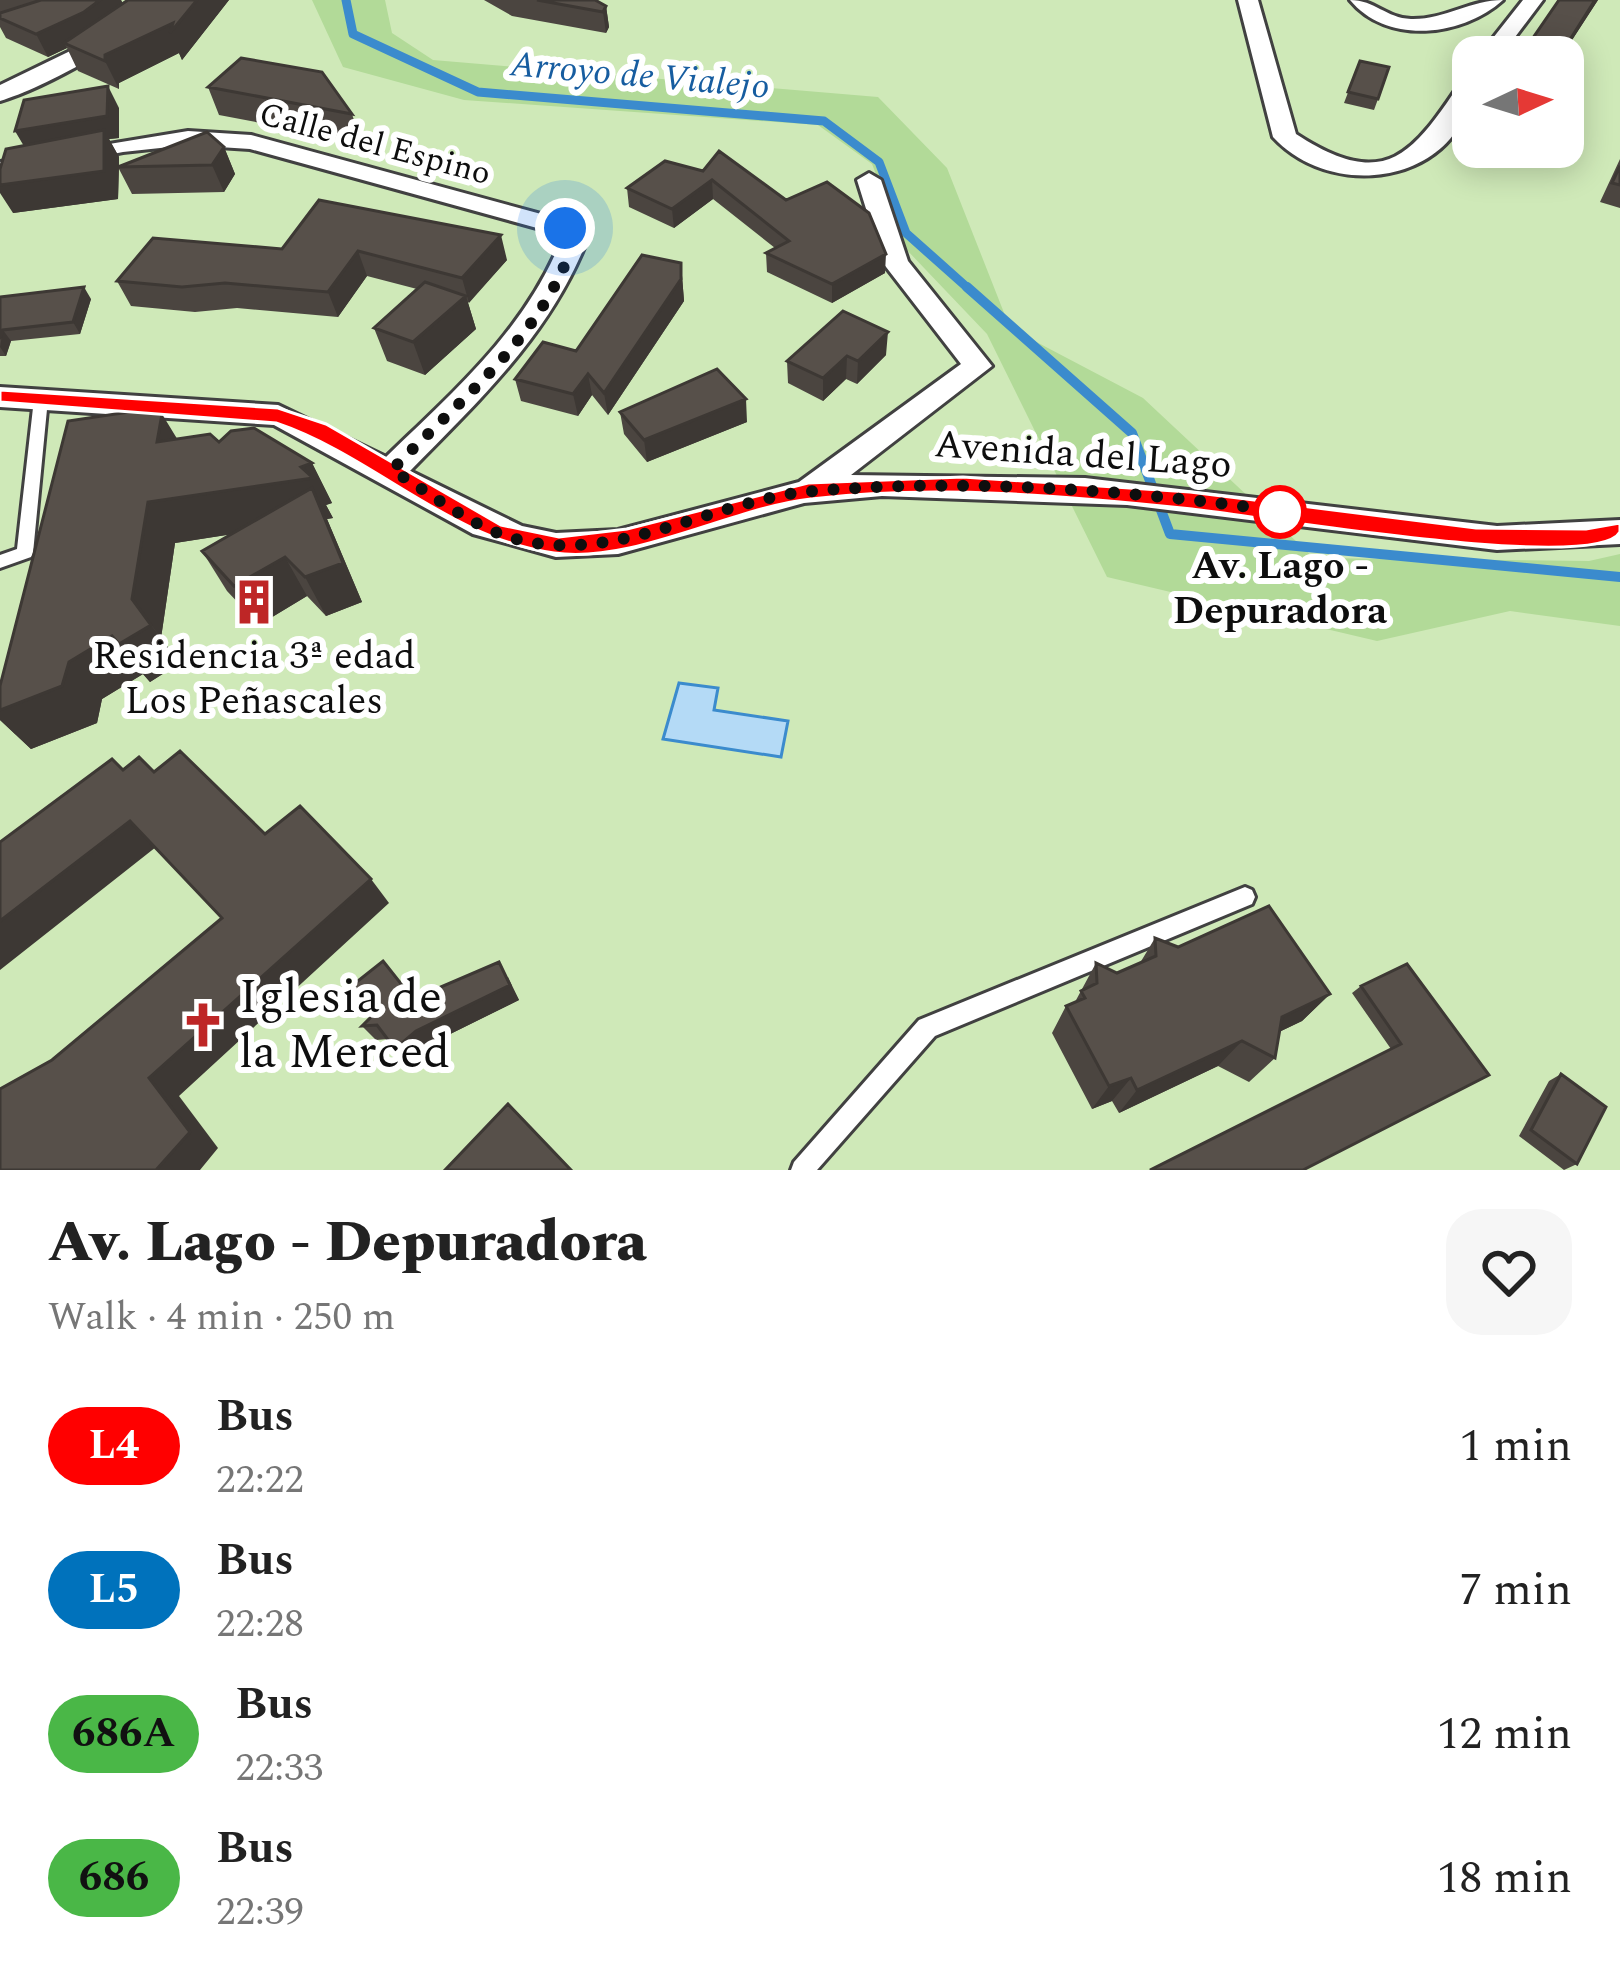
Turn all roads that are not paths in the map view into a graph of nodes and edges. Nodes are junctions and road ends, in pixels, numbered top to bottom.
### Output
1 (158, 0) edge
2 (1248, 0) edge
3 (1360, 0) edge
4 (1492, 0) edge
5 (1525, 3) edge
6 (1504, 36) edge
7 (0, 94) edge
8 (1452, 110) edge
9 (0, 169) edge
10 (868, 180) dead end
11 (0, 397) edge
12 (40, 399) junction
13 (392, 470) junction
14 (808, 491) junction
15 (1620, 532) edge
16 (0, 562) edge
17 (1245, 897) dead end
18 (802, 1170) edge

1 - 7 street
2 - 8 street
3 - 4 street
5 - 6 street
9 - 13 street, Calle del Espino
10 - 14 street
11 - 12 street, Avenida del Lago
12 - 13 street, Avenida del Lago
12 - 16 lane
13 - 14 street, Avenida del Lago
14 - 15 street, Avenida del Lago
17 - 18 lane

